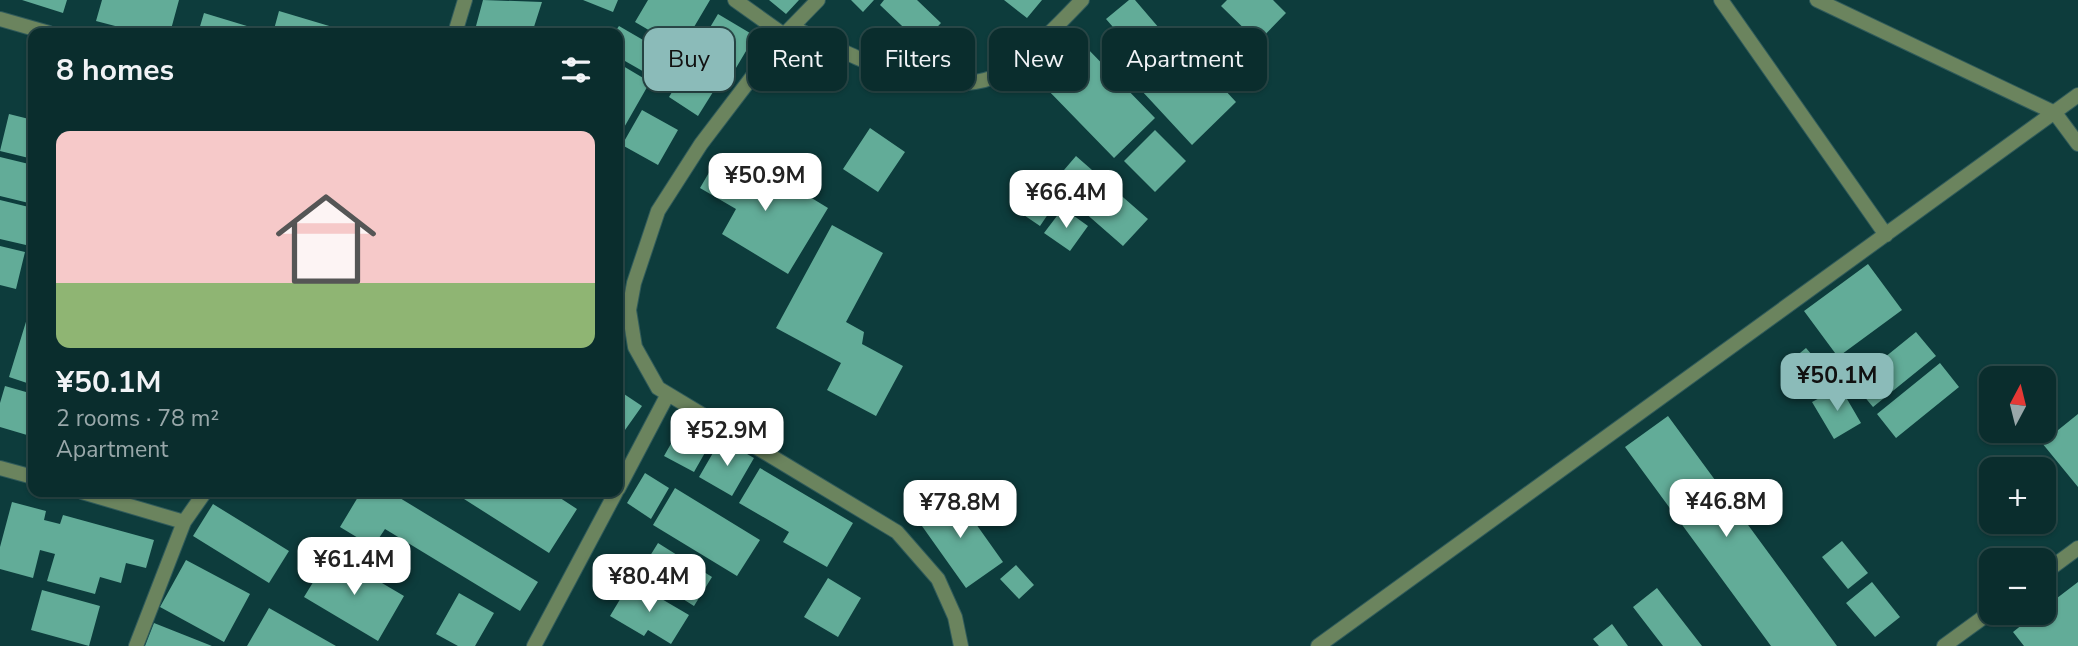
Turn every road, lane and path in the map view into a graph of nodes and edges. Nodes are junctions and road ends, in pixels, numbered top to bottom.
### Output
1 (465, 0) edge
2 (735, 0) edge
3 (818, 0) edge
4 (1082, 0) edge
5 (1721, 0) edge
6 (1817, 0) edge
7 (0, 19) edge
8 (32, 28) edge
9 (457, 28) edge
10 (783, 28) edge
11 (791, 28) edge
12 (847, 55) edge
13 (748, 83) edge
14 (2078, 95) edge
15 (2055, 113) junction
16 (2078, 144) edge
17 (1886, 235) junction
18 (668, 394) junction
19 (0, 468) edge
20 (28, 476) edge
21 (623, 479) edge
22 (99, 497) edge
23 (202, 497) edge
24 (613, 497) edge
25 (184, 522) junction
26 (2078, 548) edge
27 (2056, 564) edge
28 (1979, 620) edge
29 (136, 646) edge
30 (534, 646) edge
31 (961, 646) edge
32 (1318, 646) edge
33 (1944, 646) edge

1 - 9 lane
2 - 10 lane
3 - 11 lane
4 - 12 lane
5 - 17 lane
6 - 15 lane
7 - 8 lane
13 - 18 lane
14 - 15 lane
15 - 16 lane
15 - 17 lane
17 - 32 lane
18 - 21 lane
18 - 31 lane
19 - 20 lane
22 - 25 lane
23 - 25 lane
24 - 30 lane
25 - 29 lane
26 - 27 lane
28 - 33 lane

